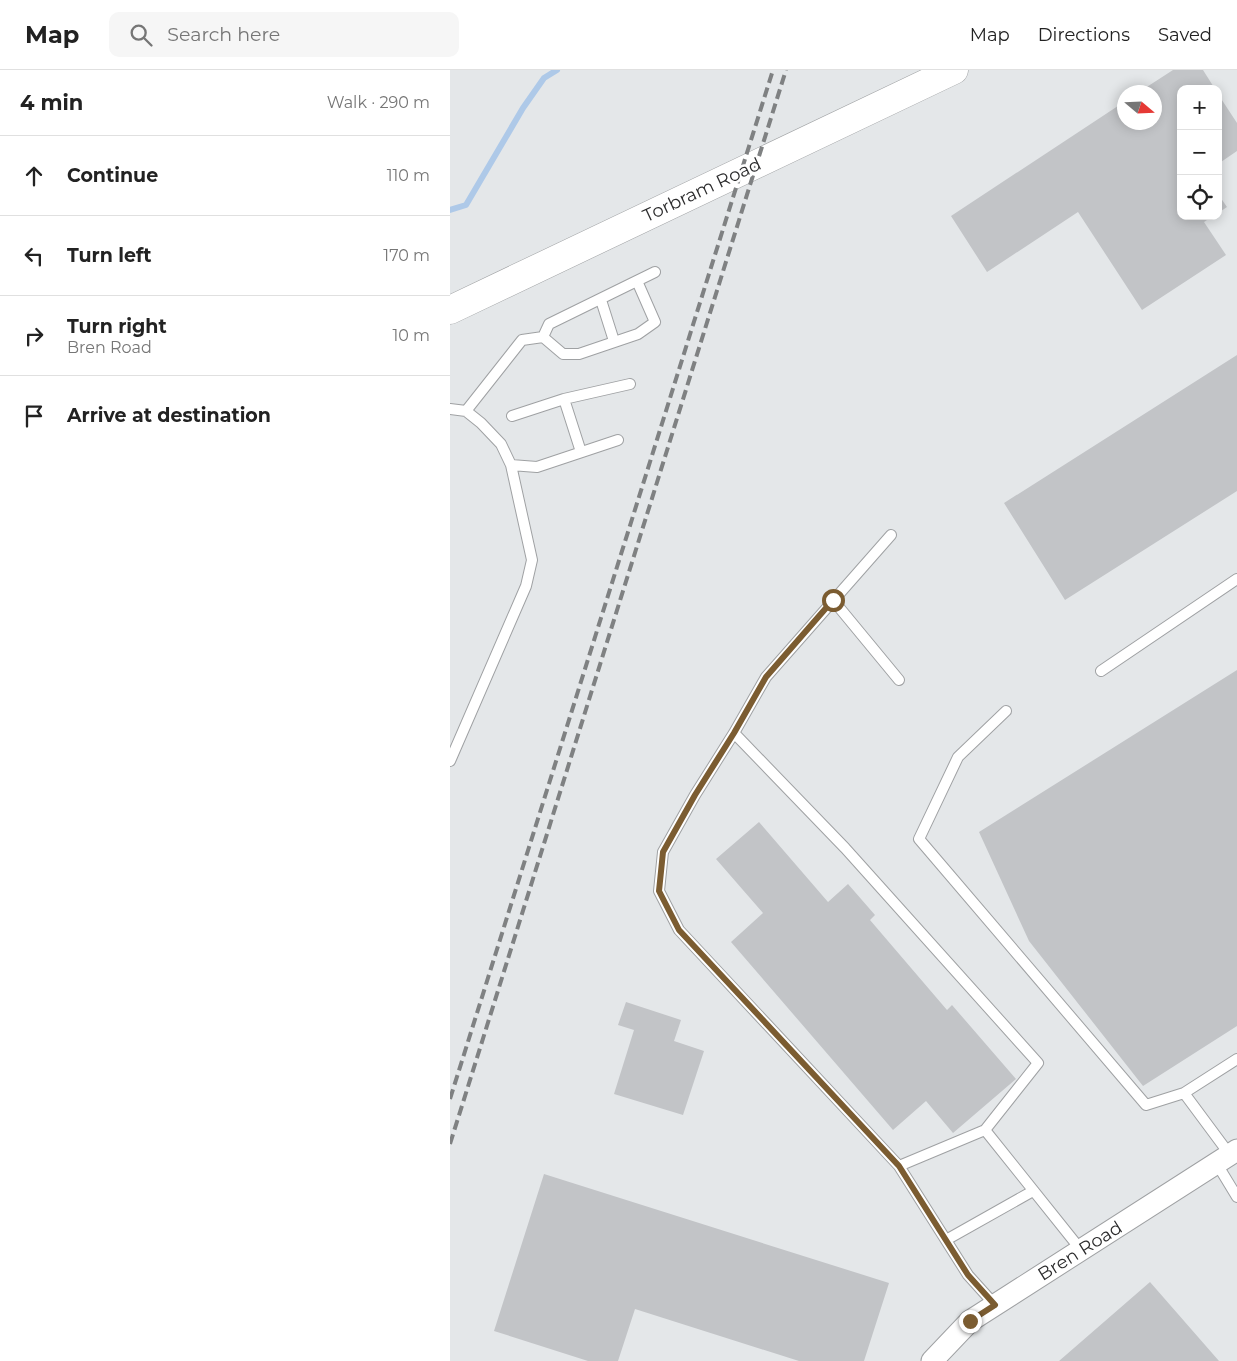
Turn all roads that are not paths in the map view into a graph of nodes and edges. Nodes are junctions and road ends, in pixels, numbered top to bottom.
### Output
1 (954, 70) edge
2 (655, 272) dead end
3 (637, 281) junction
4 (601, 300) junction
5 (450, 310) edge
6 (543, 337) junction
7 (614, 341) junction
8 (630, 384) dead end
9 (564, 398) junction
10 (450, 409) edge
11 (466, 411) junction
12 (512, 416) dead end
13 (618, 440) dead end
14 (581, 452) junction
15 (510, 465) junction
16 (891, 535) dead end
17 (1237, 578) edge
18 (833, 600) junction
19 (1101, 671) dead end
20 (899, 680) dead end
21 (1006, 711) dead end
22 (734, 733) junction
23 (450, 761) edge
24 (1237, 1059) edge
25 (1184, 1093) junction
26 (985, 1130) junction
27 (1228, 1156) edge
28 (899, 1166) junction
29 (1033, 1191) junction
30 (1237, 1197) edge
31 (946, 1240) junction
32 (1081, 1250) junction
33 (995, 1305) junction
34 (932, 1361) edge

1 - 5 main road, Torbram Road
2 - 3 lane
3 - 4 lane
3 - 7 lane
4 - 6 lane
4 - 7 lane
6 - 7 lane
6 - 11 lane
8 - 9 lane
9 - 12 lane
9 - 14 lane
10 - 11 lane
11 - 15 lane
13 - 14 lane
14 - 15 lane
15 - 23 lane
16 - 18 lane
17 - 19 lane
18 - 20 lane
18 - 22 lane
21 - 25 lane
22 - 26 lane
22 - 28 lane
24 - 25 lane
25 - 27 lane
26 - 28 lane
26 - 29 lane
27 - 30 lane
27 - 32 street, Bren Road
28 - 31 lane
29 - 31 lane
29 - 32 lane
31 - 33 lane
32 - 33 street, Bren Road
33 - 34 street, Bren Road

